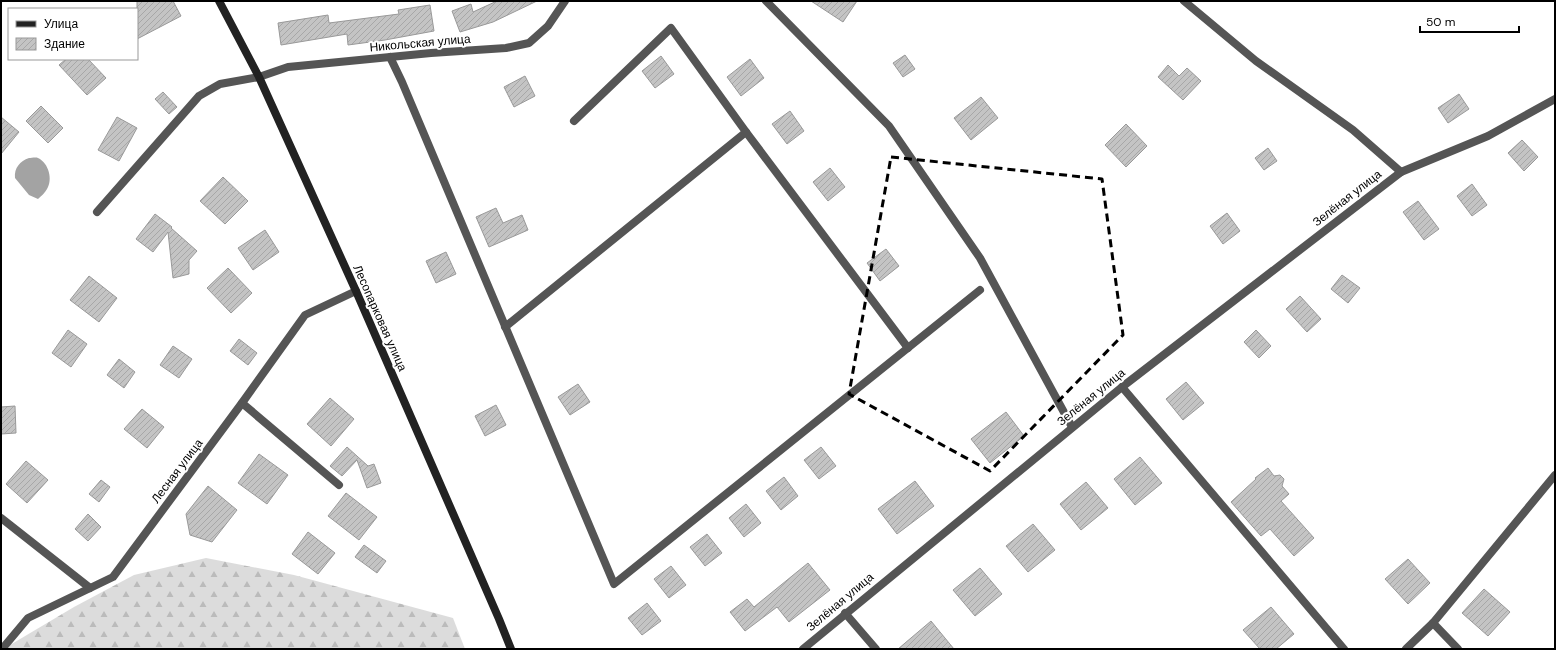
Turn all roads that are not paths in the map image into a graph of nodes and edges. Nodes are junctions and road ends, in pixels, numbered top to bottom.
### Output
1 (219, 1) edge
2 (564, 1) edge
3 (766, 1) edge
4 (1184, 1) edge
5 (390, 57) junction
6 (259, 77) junction
7 (1555, 99) edge
8 (574, 121) dead end
9 (746, 132) junction
10 (1401, 172) junction
11 (97, 212) dead end
12 (980, 290) dead end
13 (356, 291) junction
14 (505, 327) junction
15 (908, 348) junction
16 (1122, 387) junction
17 (242, 403) junction
18 (1072, 427) junction
19 (1555, 475) edge
20 (339, 484) dead end
21 (1, 518) edge
22 (90, 588) junction
23 (845, 613) junction
24 (1433, 623) junction
25 (2, 649) edge
26 (511, 649) edge
27 (803, 649) edge
28 (876, 649) edge
29 (1344, 649) edge
30 (1406, 649) edge
31 (1458, 649) edge

1 - 6 street, Лесопарковая улица
2 - 5 street, Никольская улица
3 - 18 street
4 - 10 street
5 - 6 street, Никольская улица
5 - 14 street
6 - 11 street, Никольская улица
6 - 13 street, Лесопарковая улица
7 - 10 street, Зелёная улица
8 - 9 street
9 - 14 street
9 - 15 street
10 - 16 street, Зелёная улица
12 - 15 street
13 - 17 street, Лесная улица
13 - 26 street, Лесопарковая улица
14 - 15 street
16 - 18 street, Зелёная улица
16 - 29 street
17 - 20 street
17 - 22 street, Лесная улица
18 - 23 street, Зелёная улица
19 - 24 street
21 - 22 street
22 - 25 street, Лесная улица
23 - 27 street, Зелёная улица
23 - 28 street
24 - 30 street
24 - 31 street

